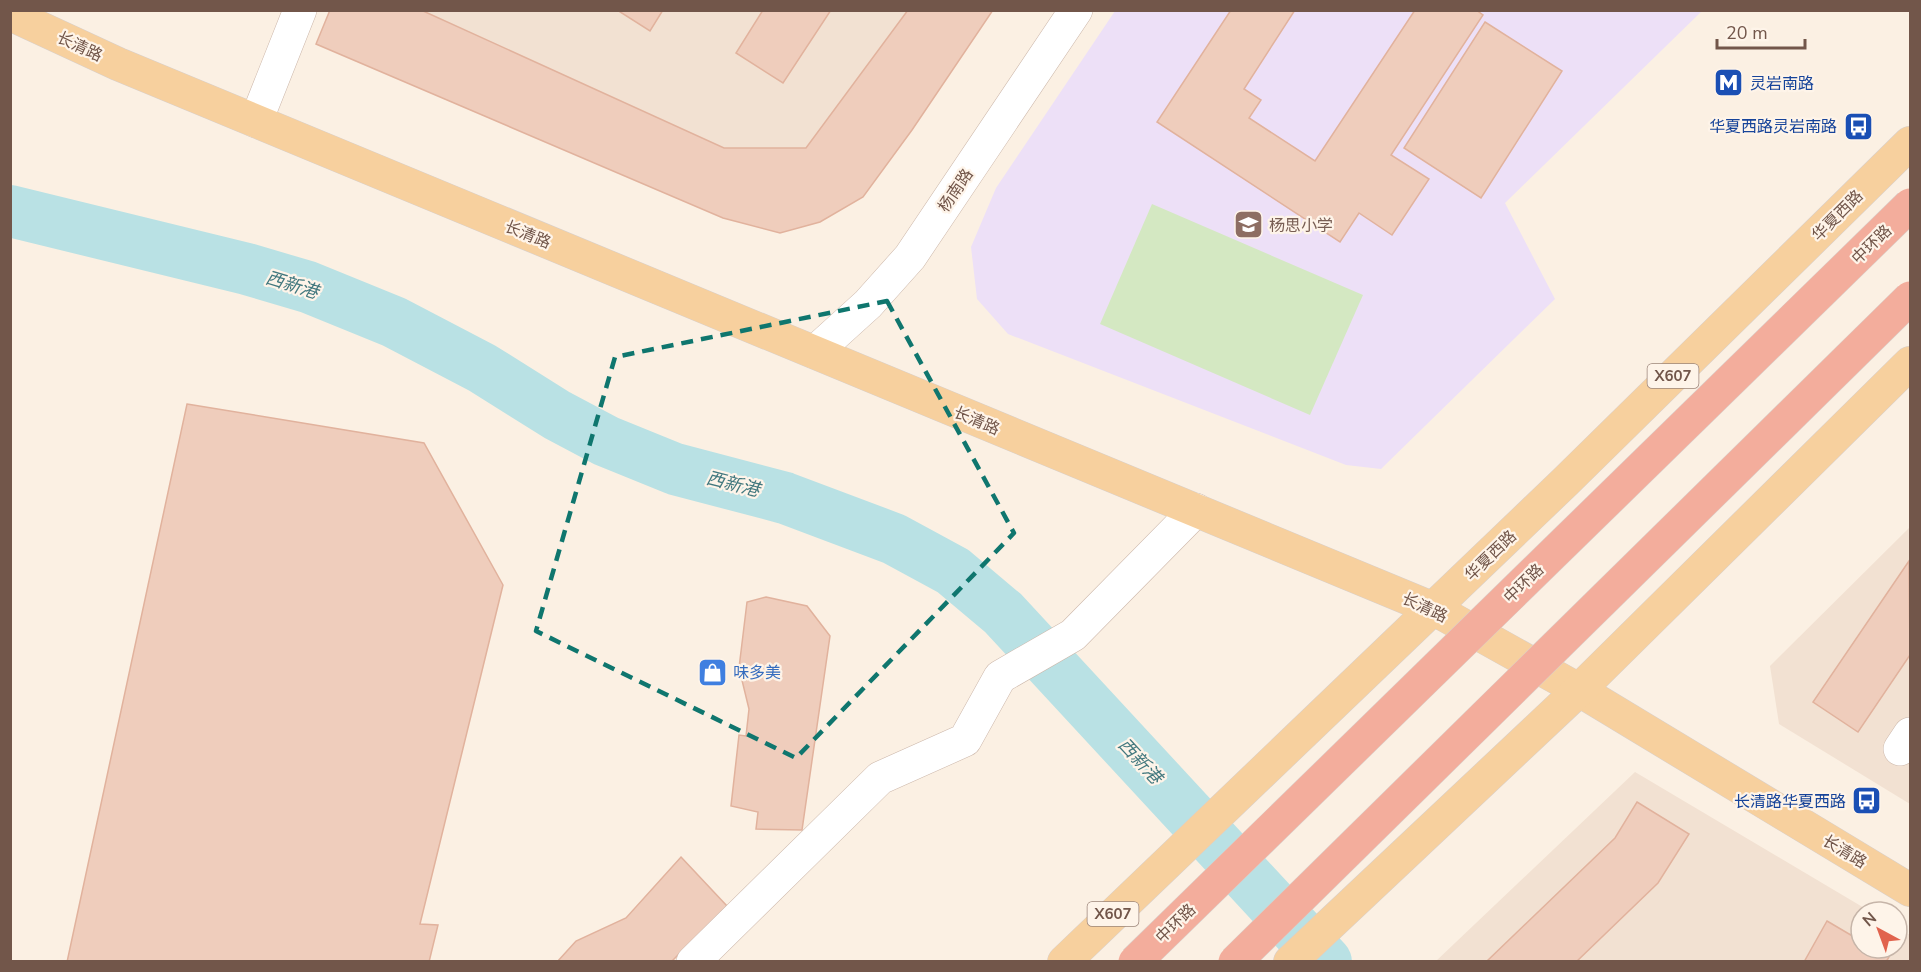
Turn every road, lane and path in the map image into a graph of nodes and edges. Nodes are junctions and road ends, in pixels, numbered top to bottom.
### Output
1 (300, 10) edge
2 (1076, 10) edge
3 (10, 14) edge
4 (256, 121) junction
5 (1911, 143) edge
6 (1911, 206) edge
7 (1911, 298) edge
8 (815, 352) junction
9 (1911, 363) edge
10 (1196, 510) junction
11 (1434, 609) junction
12 (1579, 690) junction
13 (1911, 890) edge
14 (693, 962) edge
15 (1064, 962) edge
16 (1135, 962) edge
17 (1235, 962) edge
18 (1290, 962) edge

1 - 4 street
2 - 8 street, 杨南路
3 - 4 main road, 长清路
4 - 8 main road, 长清路
5 - 11 main road, 华夏西路 / X607
6 - 16 highway, 中环路, bridge
7 - 17 highway, bridge
8 - 10 main road, 长清路
9 - 12 main road
10 - 11 main road, 长清路
10 - 14 street
11 - 12 main road, 长清路
11 - 15 main road, 华夏西路 / X607
12 - 13 main road, 长清路
12 - 18 main road

